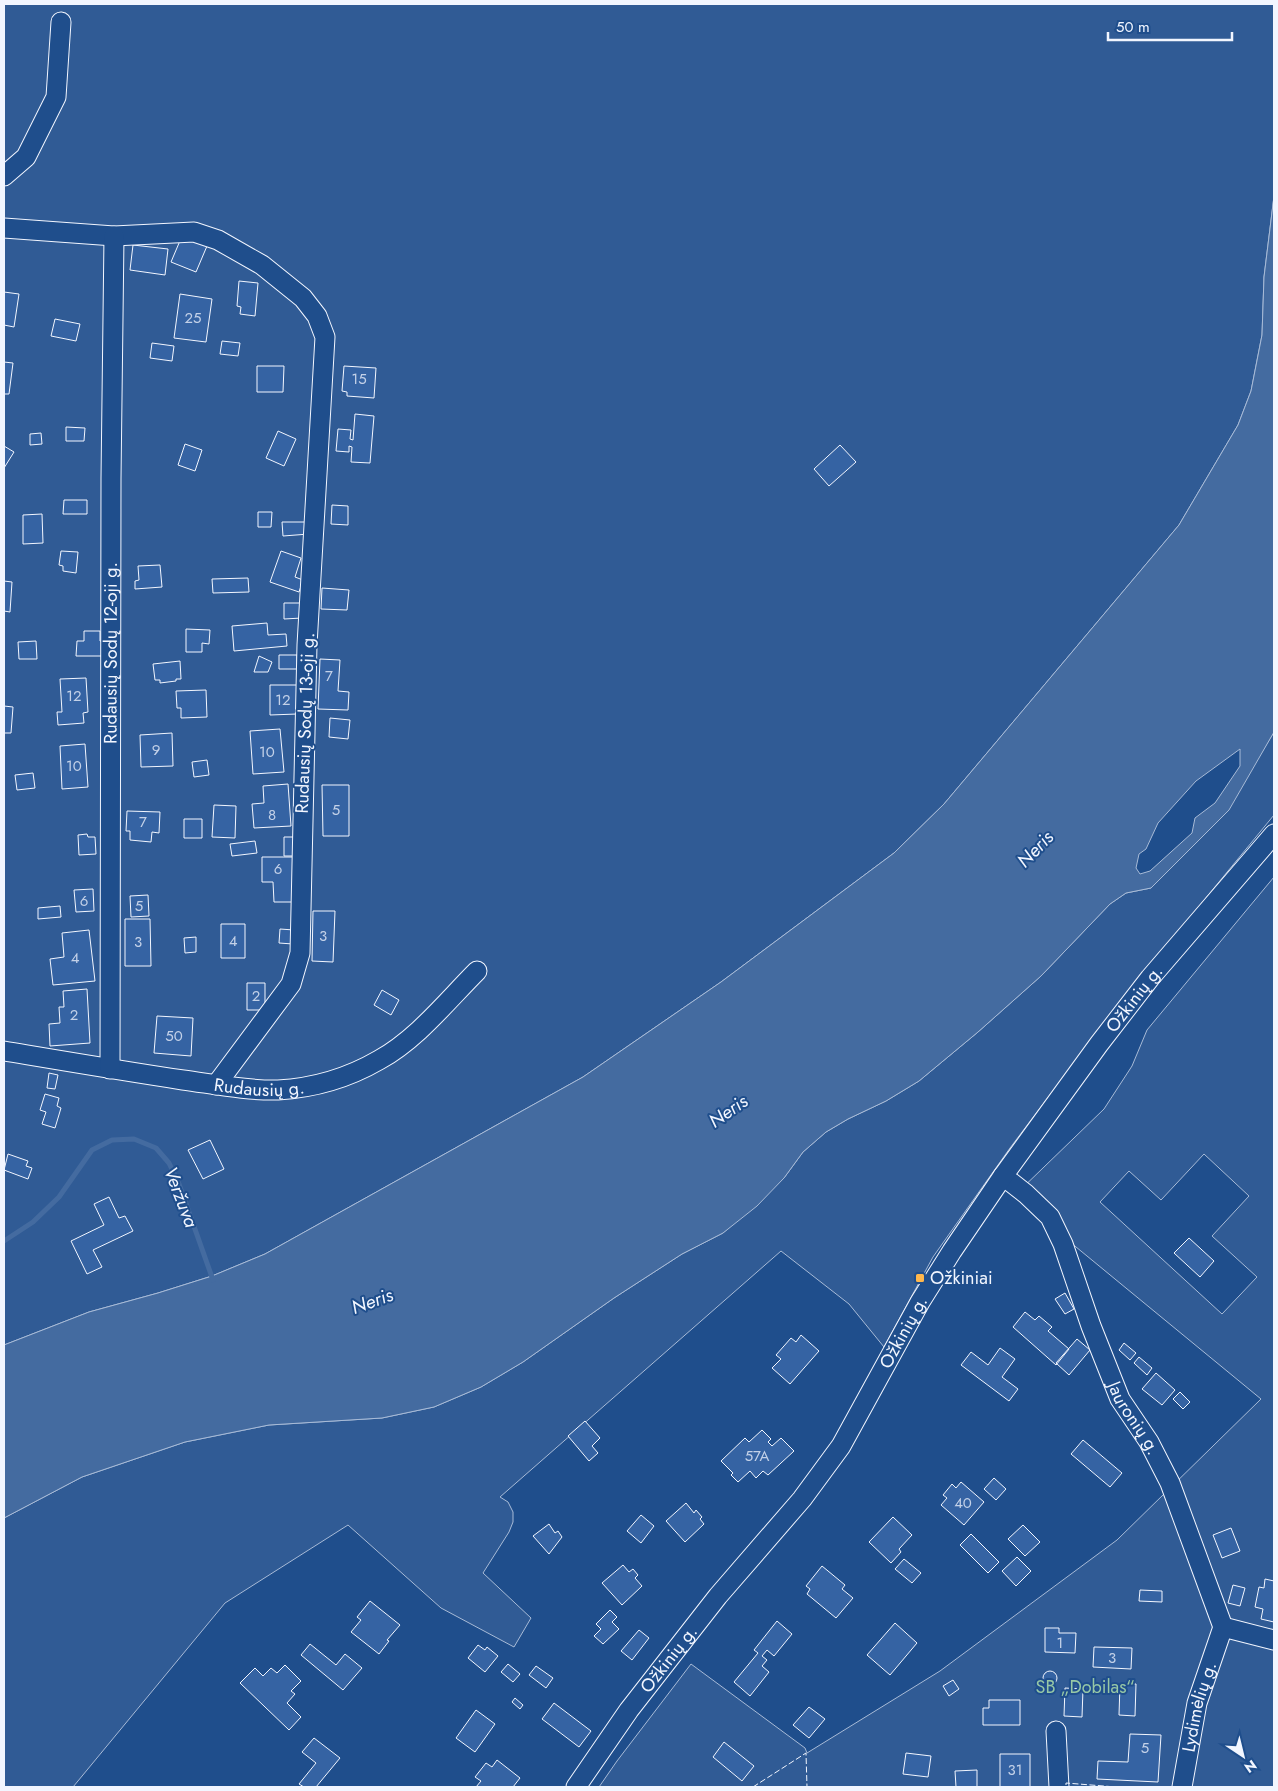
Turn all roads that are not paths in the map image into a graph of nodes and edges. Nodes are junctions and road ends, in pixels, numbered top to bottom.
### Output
1 (61, 22) dead end
2 (4, 176) edge
3 (4, 228) edge
4 (114, 236) junction
5 (1274, 834) edge
6 (476, 971) dead end
7 (4, 1051) edge
8 (110, 1069) junction
9 (216, 1085) junction
10 (1003, 1176) junction
11 (1223, 1627) junction
12 (1274, 1640) edge
13 (1056, 1731) dead end
14 (576, 1787) edge
15 (1058, 1787) edge
16 (1182, 1787) edge

1 - 2 street
3 - 4 street
4 - 8 street, Rudausių Sodų 12-oji g.
4 - 9 street, Rudausių Sodų 13-oji g.
5 - 10 street, Ožkinių g.
6 - 9 street, Rudausių g.
7 - 8 street, Rudausių g.
8 - 9 street, Rudausių g.
10 - 11 street, Jauronių g.
10 - 14 street, Ožkinių g.
11 - 12 street
11 - 16 street, Lydimėlių g.
13 - 15 street

